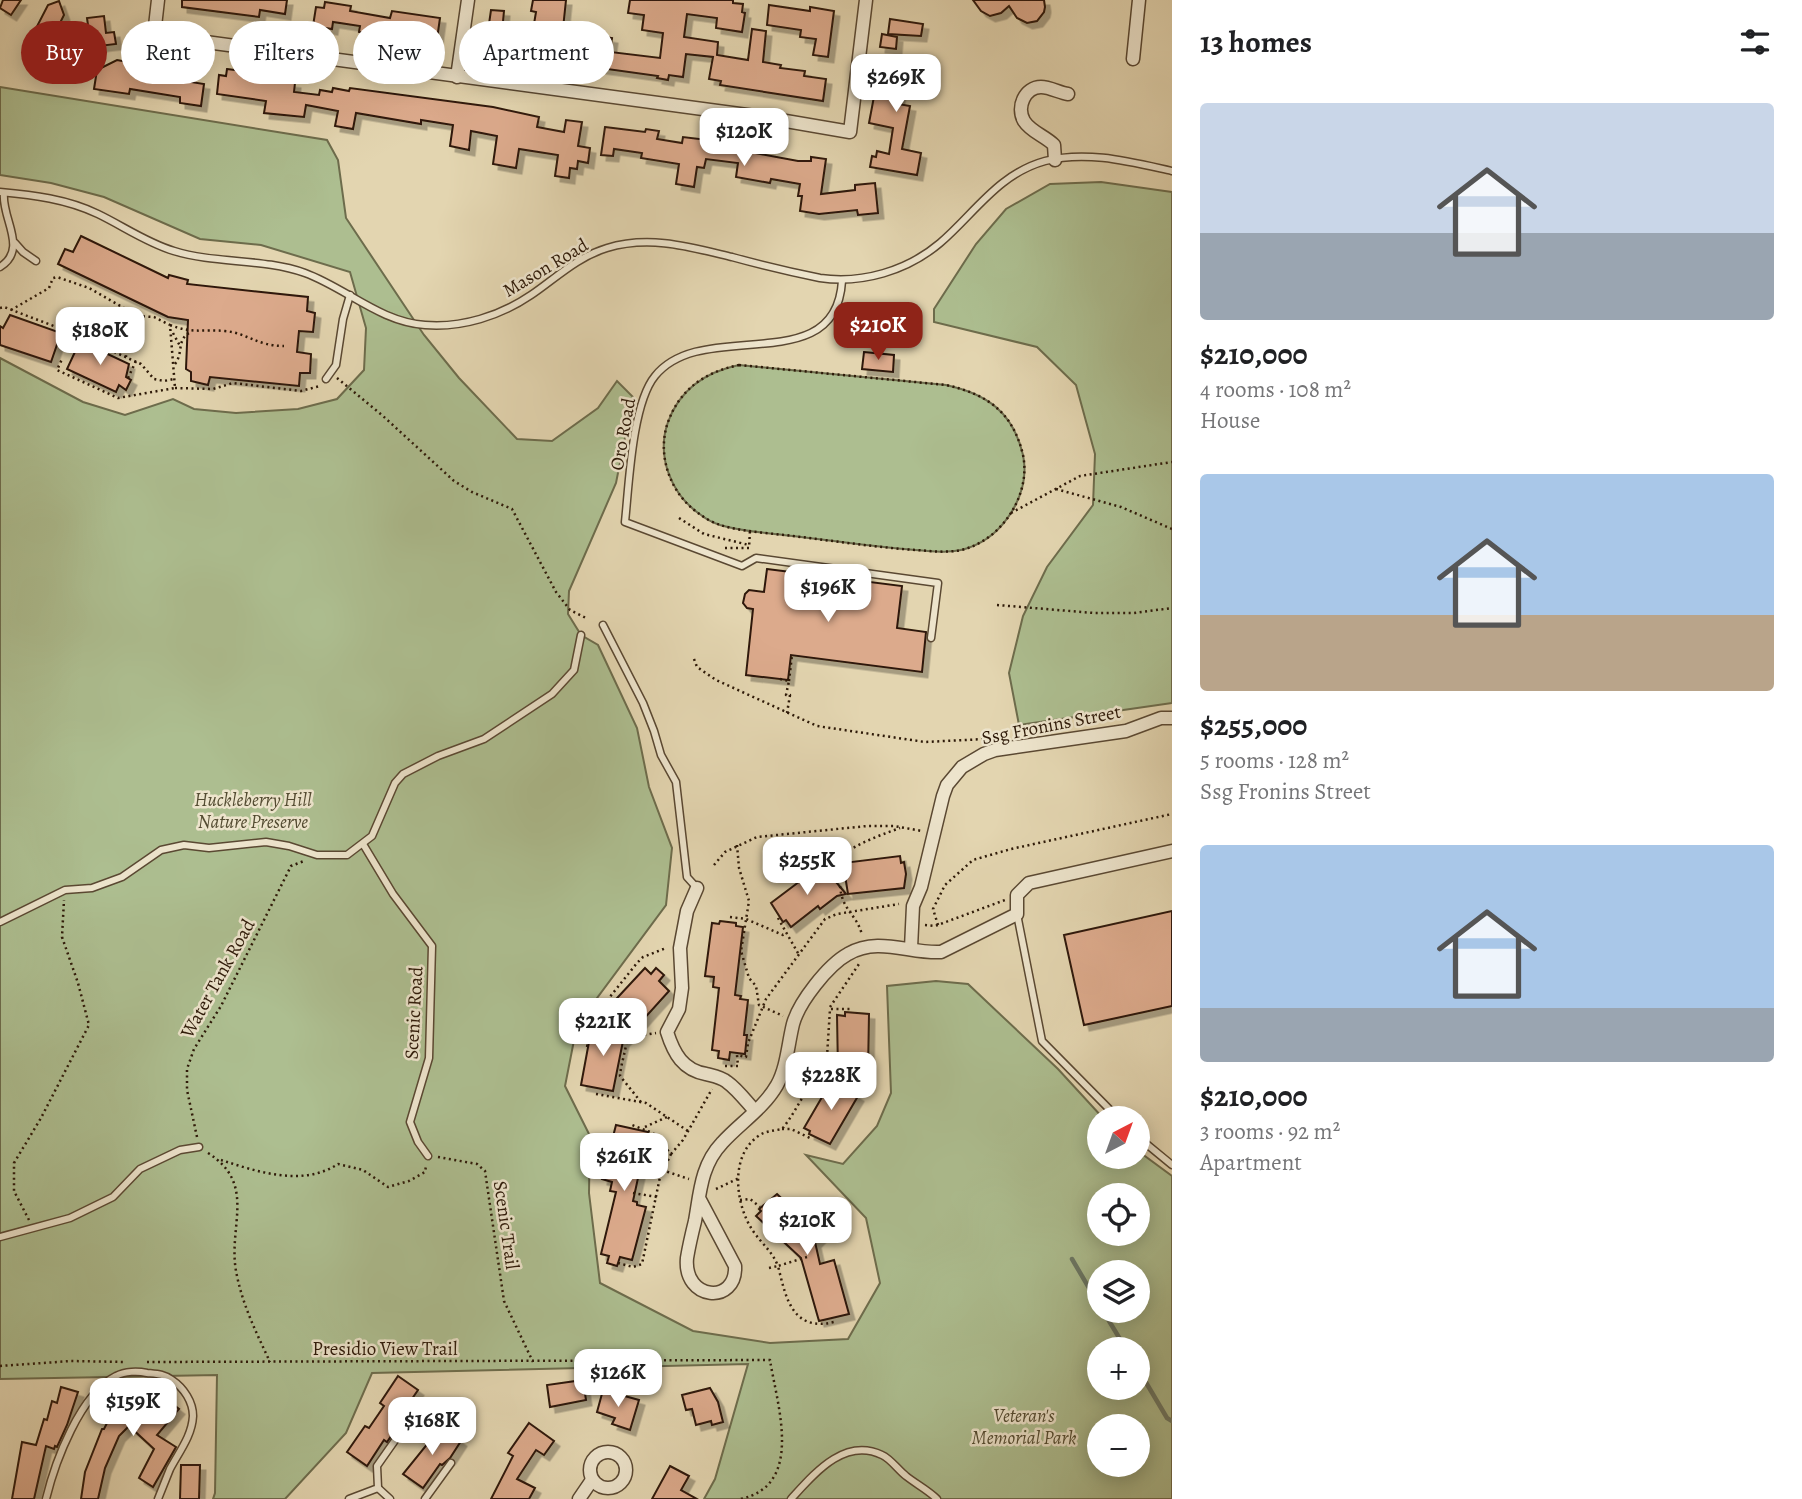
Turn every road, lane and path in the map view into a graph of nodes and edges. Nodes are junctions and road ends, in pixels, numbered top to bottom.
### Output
1 (158, 0) edge
2 (468, 0) edge
3 (866, 0) edge
4 (1139, 0) edge
5 (1133, 59) dead end
6 (457, 77) junction
7 (1068, 94) dead end
8 (1055, 160) junction
9 (1172, 170) edge
10 (2, 193) edge
11 (14, 241) junction
12 (36, 261) dead end
13 (0, 267) edge
14 (842, 281) junction
15 (350, 295) junction
16 (119, 307) junction
17 (0, 308) edge
18 (11, 310) junction
19 (80, 314) dead end
20 (170, 325) junction
21 (172, 331) junction
22 (72, 332) junction
23 (191, 332) junction
24 (68, 344) dead end
25 (180, 346) junction
26 (284, 346) dead end
27 (126, 357) junction
28 (62, 359) dead end
29 (135, 361) junction
30 (174, 366) junction
31 (128, 378) dead end
32 (337, 378) dead end
33 (174, 379) junction
34 (326, 379) dead end
35 (314, 380) dead end
36 (175, 388) junction
37 (1172, 463) edge
38 (1056, 488) junction
39 (1011, 513) junction
40 (679, 518) dead end
41 (1172, 529) edge
42 (750, 530) junction
43 (997, 605) dead end
44 (1172, 608) edge
45 (589, 619) dead end
46 (603, 625) dead end
47 (581, 635) dead end
48 (930, 638) dead end
49 (792, 655) dead end
50 (694, 660) dead end
51 (780, 679) dead end
52 (789, 681) junction
53 (786, 713) junction
54 (1172, 718) edge
55 (995, 750) junction
56 (1172, 814) edge
57 (900, 828) junction
58 (936, 832) junction
59 (363, 844) junction
60 (737, 845) junction
61 (1172, 851) edge
62 (317, 855) junction
63 (714, 864) dead end
64 (836, 875) dead end
65 (840, 886) dead end
66 (697, 888) joint
67 (65, 890) junction
68 (1017, 896) junction
69 (913, 906) junction
70 (849, 912) junction
71 (1017, 914) junction
72 (730, 917) dead end
73 (746, 919) junction
74 (778, 919) dead end
75 (912, 919) junction
76 (0, 922) edge
77 (937, 925) junction
78 (861, 931) dead end
79 (788, 933) junction
80 (680, 948) junction
81 (864, 948) junction
82 (911, 948) junction
83 (799, 955) junction
84 (764, 1007) junction
85 (830, 1007) dead end
86 (772, 1010) dead end
87 (851, 1010) dead end
88 (621, 1029) dead end
89 (667, 1032) junction
90 (627, 1034) junction
91 (588, 1046) dead end
92 (806, 1065) dead end
93 (719, 1071) junction
94 (827, 1072) junction
95 (842, 1078) dead end
96 (596, 1094) dead end
97 (641, 1102) junction
98 (1106, 1106) edge
99 (754, 1110) junction
100 (667, 1116) junction
101 (632, 1125) dead end
102 (642, 1128) junction
103 (782, 1129) junction
104 (688, 1131) junction
105 (813, 1139) dead end
106 (199, 1147) junction
107 (1150, 1147) edge
108 (671, 1154) junction
109 (428, 1156) junction
110 (220, 1160) junction
111 (1172, 1165) edge
112 (662, 1170) junction
113 (686, 1177) dead end
114 (739, 1178) junction
115 (716, 1189) dead end
116 (633, 1193) dead end
117 (657, 1197) junction
118 (699, 1198) junction
119 (740, 1200) junction
120 (760, 1207) dead end
121 (34, 1229) junction
122 (0, 1237) edge
123 (807, 1257) dead end
124 (618, 1263) dead end
125 (778, 1266) junction
126 (769, 1268) dead end
127 (834, 1322) dead end
128 (533, 1362) junction
129 (271, 1363) junction
130 (0, 1366) edge
131 (417, 1409) dead end
132 (451, 1463) dead end
133 (592, 1480) dead end
134 (378, 1488) junction
135 (46, 1499) edge
136 (158, 1499) edge
137 (349, 1499) edge
138 (390, 1499) edge
139 (425, 1499) edge
140 (579, 1499) edge
141 (740, 1499) edge
142 (791, 1499) edge
143 (937, 1499) edge

1 - 6 street
2 - 6 street
3 - 6 street
4 - 5 street
7 - 8 street
8 - 9 lane, Mason Road
8 - 14 lane, Mason Road
10 - 11 lane
10 - 15 lane, Mason Road
11 - 12 lane
11 - 13 lane
14 - 15 lane, Mason Road
14 - 48 lane, Oro Road
15 - 34 lane
16 - 18 path
16 - 20 path
16 - 27 path
17 - 18 path
18 - 22 path
19 - 22 path
20 - 21 path
20 - 23 path
21 - 25 path
21 - 30 path
22 - 24 path
22 - 27 path
23 - 25 path
23 - 26 path
25 - 30 path
27 - 29 path
28 - 36 path
29 - 31 path
29 - 33 path
30 - 33 path
32 - 45 path
33 - 36 path
35 - 36 path
37 - 38 path
38 - 39 path
38 - 41 path
39 - 42 path
39 - 42 path
40 - 42 path
43 - 44 path
46 - 66 lane
47 - 59 lane
49 - 52 path
50 - 53 path
51 - 52 path
52 - 53 path
53 - 55 path
54 - 55 street, Ssg Fronins Street
55 - 58 street, Ssg Fronins Street
56 - 77 path
57 - 58 path
57 - 60 path
57 - 64 path
58 - 69 street, Ssg Fronins Street
59 - 62 lane
59 - 109 lane, Scenic Road
60 - 63 path
60 - 73 path
61 - 68 street
62 - 67 lane
62 - 106 path, Water Tank Road
65 - 70 path
66 - 80 street
67 - 76 lane
67 - 121 path
68 - 71 street
68 - 77 path
69 - 70 path
69 - 75 street, Ssg Fronins Street
70 - 78 path
70 - 83 path
71 - 82 street
71 - 98 lane
72 - 73 path
73 - 79 path
73 - 84 path
74 - 79 path
75 - 77 path
75 - 82 street, Ssg Fronins Street
79 - 83 path
80 - 89 street
80 - 91 path
81 - 82 street
81 - 85 path
81 - 99 street
83 - 84 path
84 - 86 path
84 - 93 path
87 - 94 path
88 - 90 path
89 - 90 path
89 - 93 street
90 - 97 path
92 - 94 path
93 - 99 street
93 - 104 path
94 - 95 path
94 - 103 path
96 - 97 path
97 - 100 path
99 - 118 street
100 - 102 path
100 - 104 path
101 - 102 path
102 - 108 path
103 - 105 path
103 - 114 path
104 - 108 path
106 - 110 path
106 - 121 lane
107 - 111 lane
108 - 112 path
109 - 110 path
109 - 128 path, Scenic Trail
110 - 129 path
112 - 113 path
112 - 117 path
114 - 115 path
114 - 119 path
116 - 117 path
117 - 124 path
118 - 118 street
119 - 120 path
119 - 125 path
121 - 122 lane
123 - 125 path
125 - 126 path
125 - 127 path
128 - 129 path, Presidio View Trail
128 - 141 path, Presidio View Trail
129 - 130 path, Presidio View Trail
131 - 134 lane
132 - 139 lane
133 - 140 street
134 - 137 lane
134 - 138 lane
135 - 136 lane
142 - 143 lane

